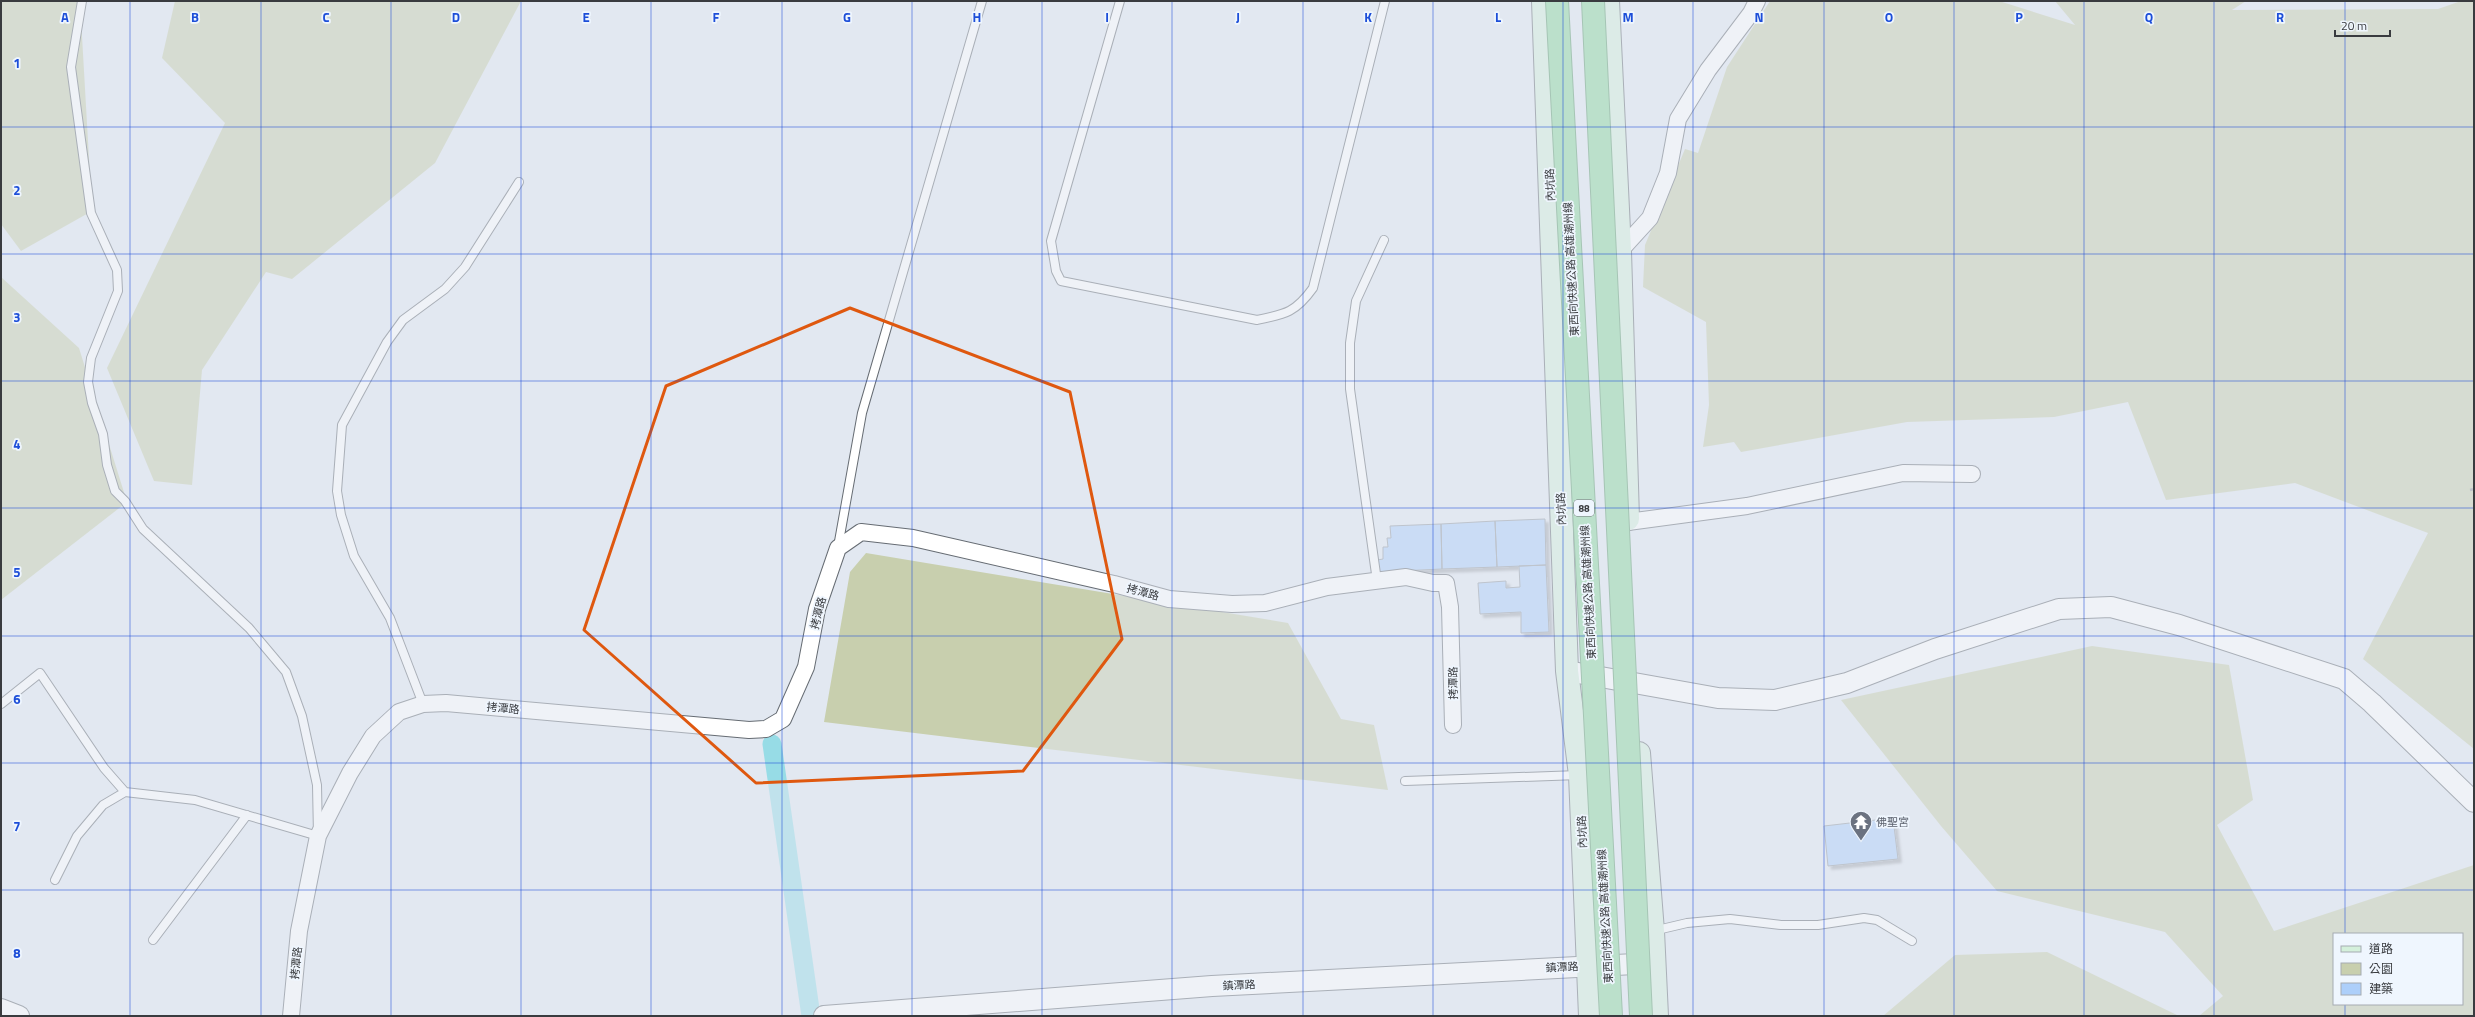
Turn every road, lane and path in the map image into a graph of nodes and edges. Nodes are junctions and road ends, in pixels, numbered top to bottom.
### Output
1 (82, 1) edge
2 (982, 1) edge
3 (1120, 1) edge
4 (1385, 1) edge
5 (1543, 1) edge
6 (1557, 1) edge
7 (1593, 1) edge
8 (1608, 1) edge
9 (1757, 1) edge
10 (519, 182) dead end
11 (1384, 240) dead end
12 (1620, 251) junction
13 (1972, 474) dead end
14 (2474, 489) edge
15 (2470, 490) dead end
16 (1628, 522) junction
17 (838, 548) junction
18 (1377, 581) junction
19 (1567, 671) junction
20 (1633, 684) junction
21 (1, 704) edge
22 (423, 704) junction
23 (1453, 725) dead end
24 (1580, 775) junction
25 (1405, 781) dead end
26 (125, 792) junction
27 (2474, 802) edge
28 (247, 815) junction
29 (318, 836) junction
30 (55, 880) dead end
31 (1653, 931) junction
32 (153, 940) dead end
33 (1912, 941) dead end
34 (1654, 963) junction
35 (1587, 966) junction
36 (1, 1009) edge
37 (19, 1016) edge
38 (291, 1016) edge
39 (824, 1016) edge
40 (1590, 1016) edge
41 (1611, 1016) edge
42 (1641, 1016) edge
43 (1657, 1016) edge

1 - 29 lane
2 - 17 lane
3 - 4 lane
5 - 19 main road, 內坑路
6 - 41 highway, 東西向快速公路 高雄潮州線 / 88, bridge
7 - 42 highway, bridge
8 - 12 main road
9 - 12 street
10 - 22 lane
11 - 18 lane
12 - 16 main road
13 - 16 street
14 - 15 path
16 - 20 main road
17 - 18 street, 拷潭路
17 - 22 street, 拷潭路
18 - 23 street, 拷潭路
19 - 20 street
19 - 24 main road, 內坑路
20 - 27 street
20 - 31 main road
21 - 26 lane
22 - 29 street, 拷潭路
24 - 25 lane
24 - 35 main road, 內坑路
26 - 28 lane
26 - 30 lane
28 - 29 lane
28 - 32 lane
29 - 38 street, 拷潭路
31 - 33 lane
31 - 34 main road
34 - 35 street, 鎮潭路
34 - 43 main road
35 - 39 street, 鎮潭路
35 - 40 main road, 內坑路
36 - 37 street

